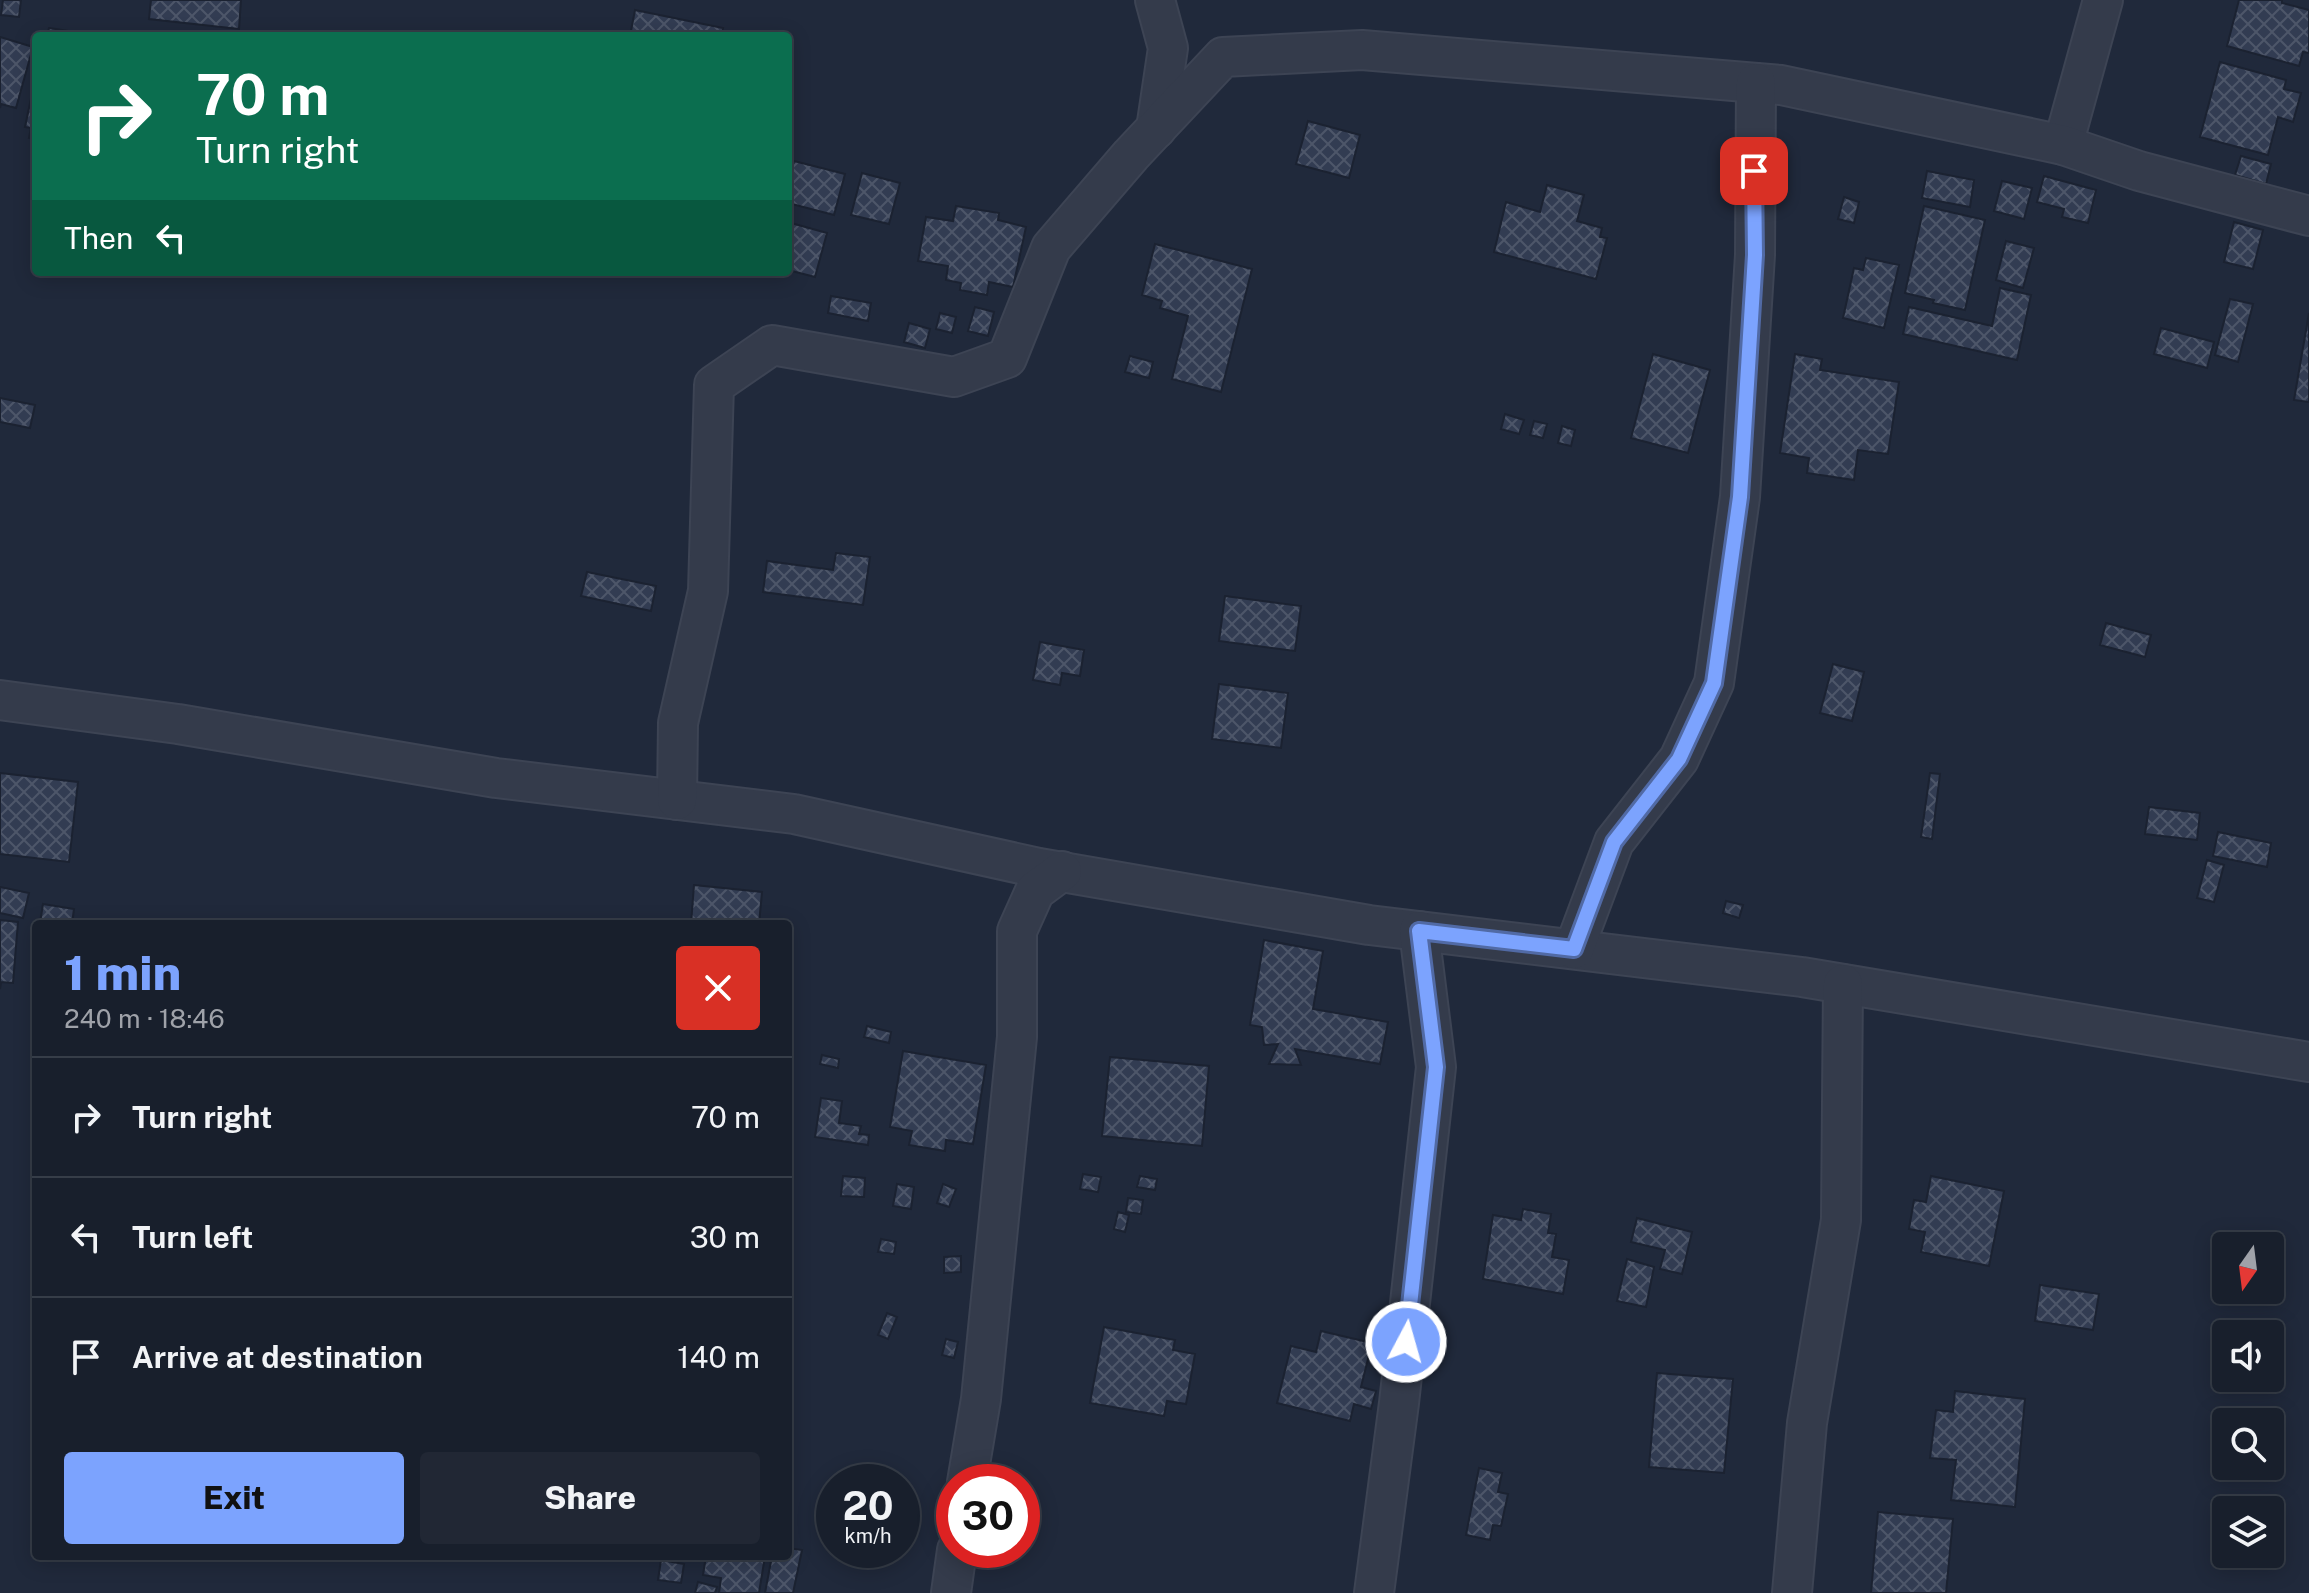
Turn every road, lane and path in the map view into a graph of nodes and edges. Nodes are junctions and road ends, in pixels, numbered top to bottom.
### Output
1 (1155, 0) edge
2 (2103, 0) edge
3 (1756, 83) junction
4 (1156, 129) junction
5 (2063, 145) junction
6 (2309, 216) edge
7 (0, 700) edge
8 (677, 800) junction
9 (1062, 871) junction
10 (1419, 931) junction
11 (1574, 949) junction
12 (1843, 984) junction
13 (2309, 1062) edge
14 (970, 1464) edge
15 (954, 1568) edge
16 (951, 1593) edge
17 (1374, 1593) edge
18 (1792, 1593) edge

1 - 4 street
2 - 5 street
3 - 4 street
3 - 5 street
3 - 11 street
4 - 8 street
5 - 6 street
7 - 8 street
8 - 9 street
9 - 10 street
9 - 14 street
10 - 11 street
10 - 17 street
11 - 12 street
12 - 13 street
12 - 18 street
15 - 16 street

